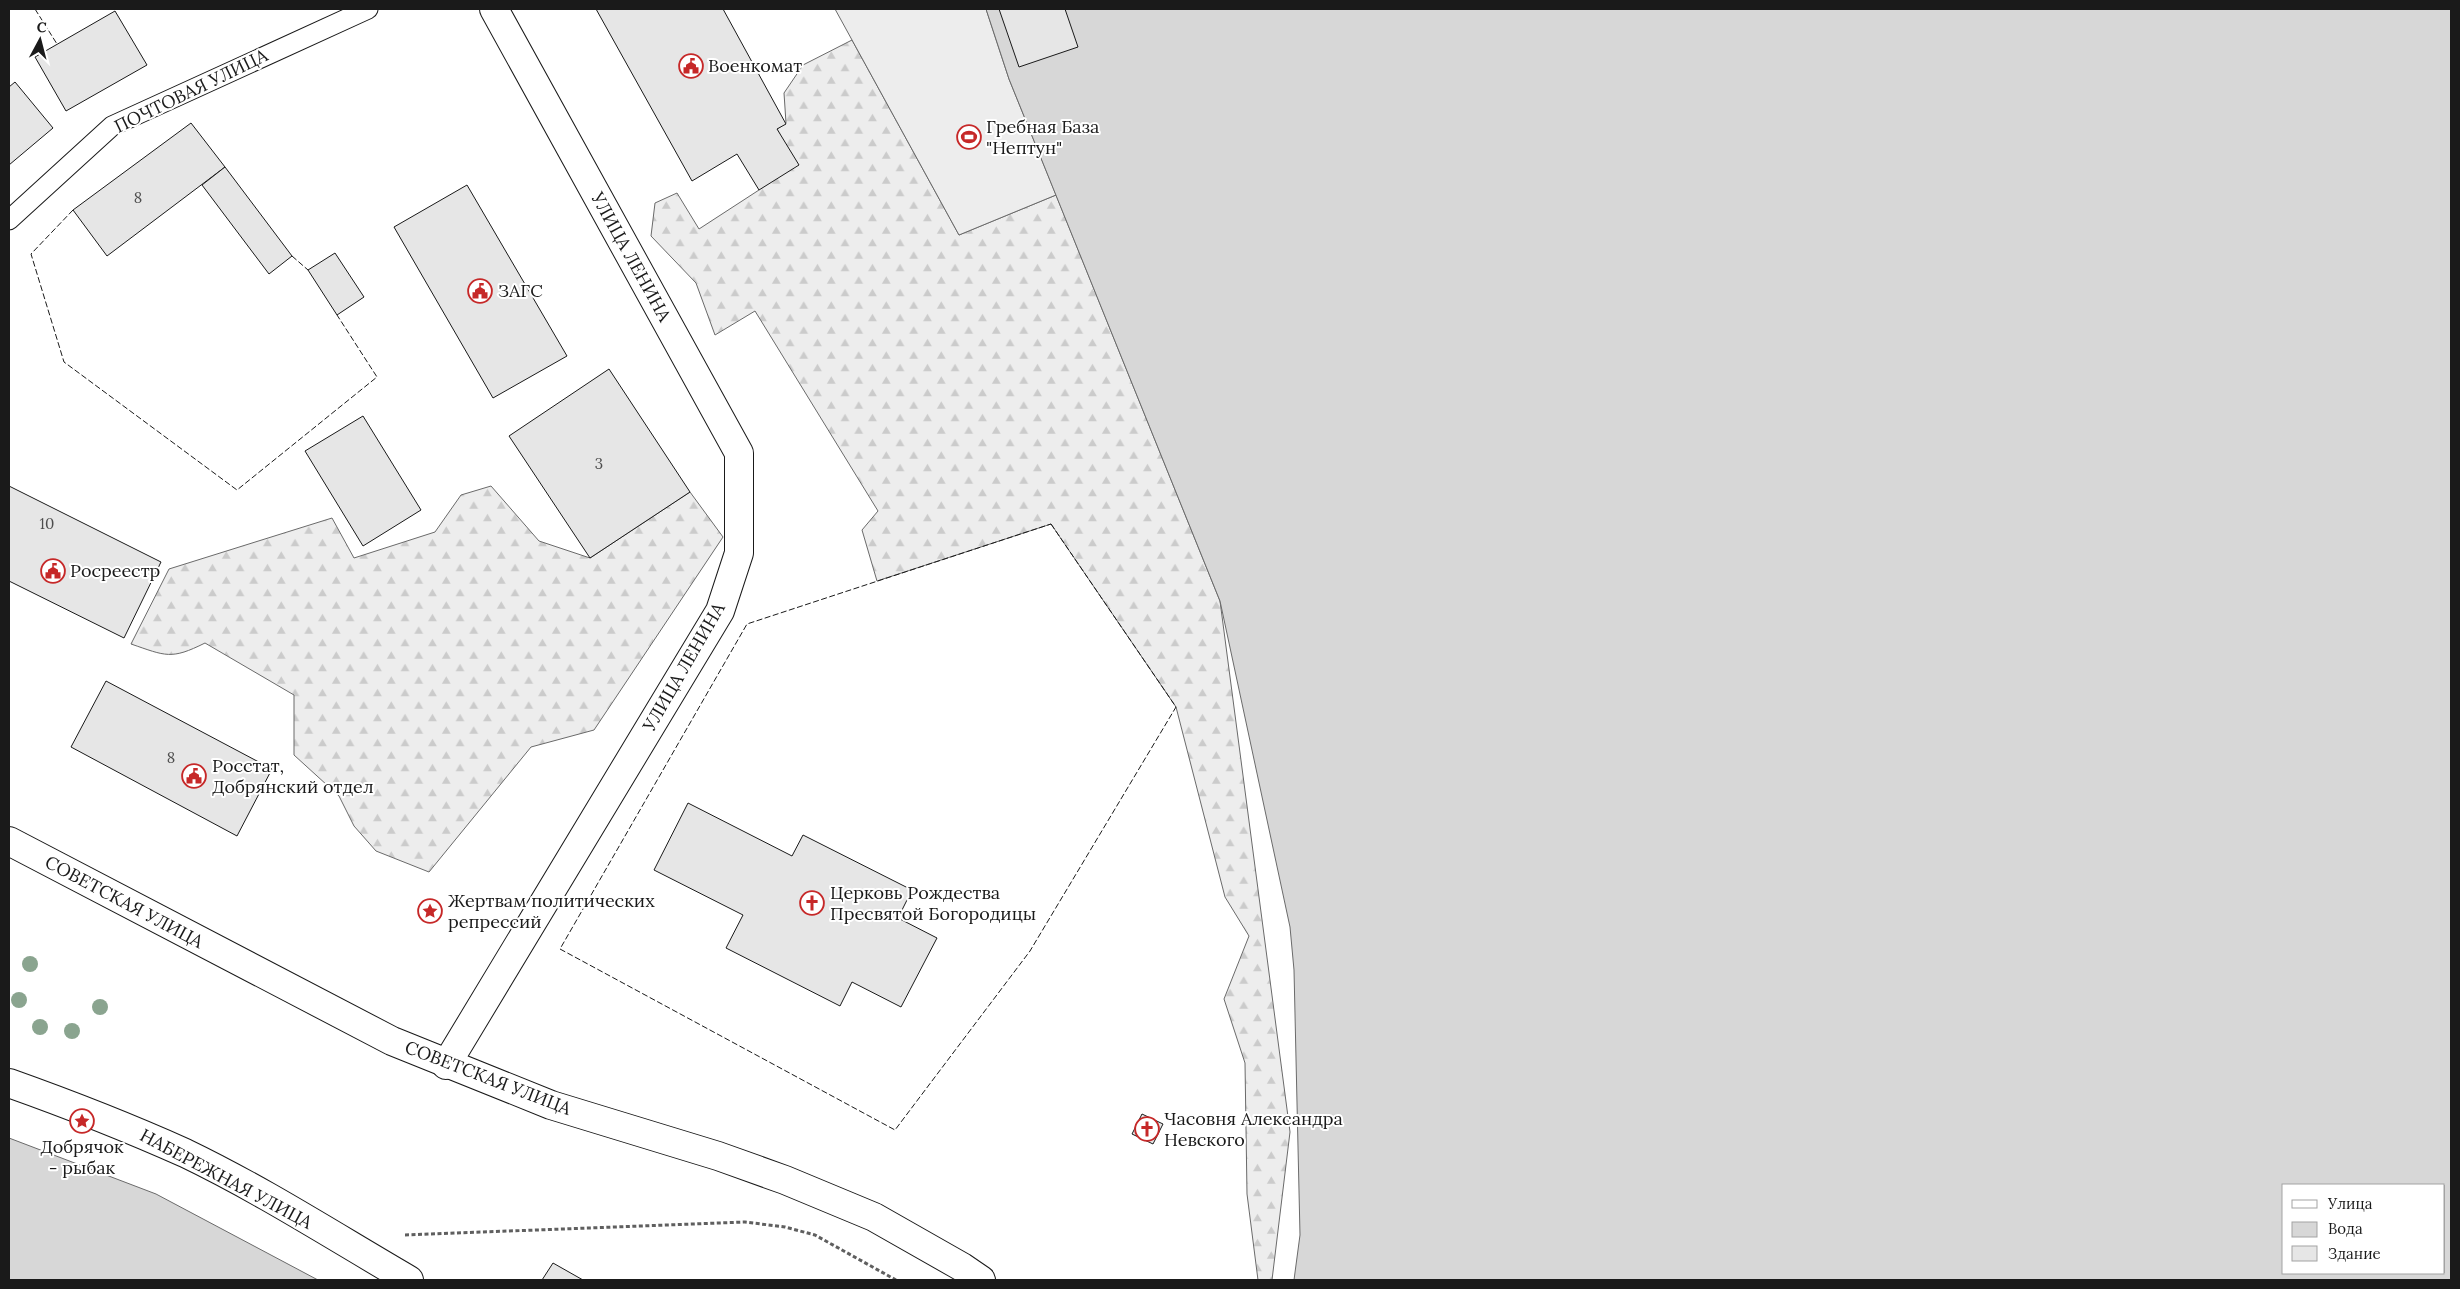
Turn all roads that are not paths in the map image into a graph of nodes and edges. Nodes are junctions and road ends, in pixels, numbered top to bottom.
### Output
1 (368, 9) edge
2 (494, 9) edge
3 (9, 220) edge
4 (9, 841) edge
5 (446, 1065) junction
6 (9, 1083) edge
7 (409, 1280) edge
8 (981, 1280) edge

1 - 3 lane, ПОЧТОВАЯ УЛИЦА
2 - 5 street, УЛИЦА ЛЕНИНА
4 - 5 street, СОВЕТСКАЯ УЛИЦА
5 - 8 street, СОВЕТСКАЯ УЛИЦА
6 - 7 street, НАБЕРЕЖНАЯ УЛИЦА

